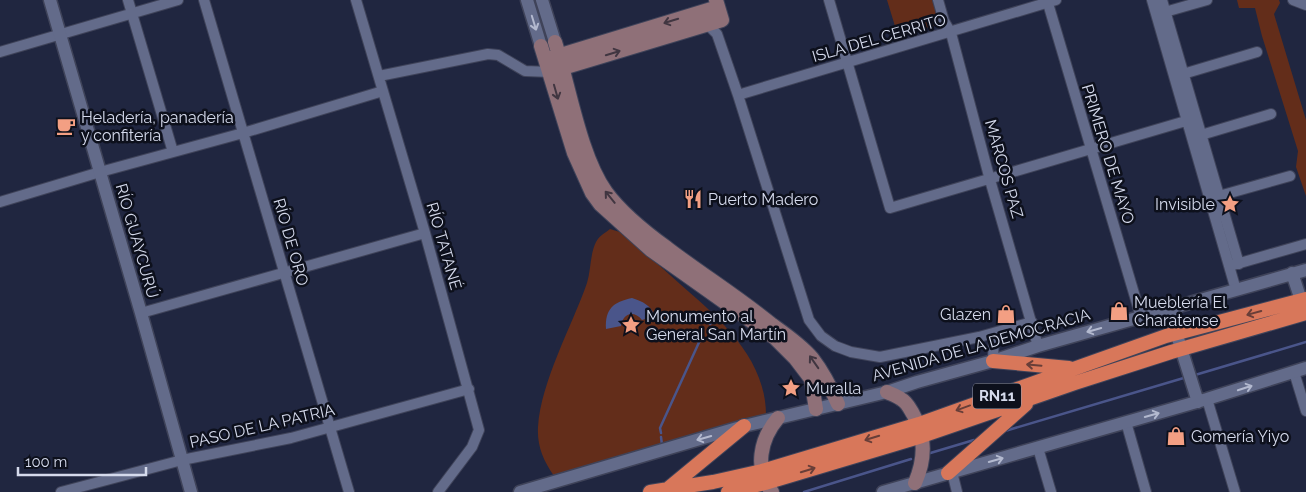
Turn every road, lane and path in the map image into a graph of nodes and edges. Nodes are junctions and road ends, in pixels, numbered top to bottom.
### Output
1 (50, 0) edge
2 (128, 0) edge
3 (178, 0) edge
4 (204, 0) edge
5 (356, 0) edge
6 (527, 0) edge
7 (542, 0) edge
8 (829, 0) edge
9 (938, 0) edge
10 (1152, 0) edge
11 (1162, 0) edge
12 (1207, 0) edge
13 (1292, 0) edge
14 (1051, 1) edge
15 (1306, 6) edge
16 (718, 9) edge
17 (132, 12) junction
18 (703, 12) edge
19 (1166, 12) junction
20 (951, 33) junction
21 (717, 34) junction
22 (61, 35) junction
23 (0, 52) edge
24 (1257, 52) dead end
25 (552, 57) junction
26 (846, 63) junction
27 (1182, 74) junction
28 (379, 76) junction
29 (383, 91) junction
30 (738, 95) junction
31 (1271, 114) dead end
32 (1192, 119) junction
33 (243, 134) junction
34 (1201, 135) junction
35 (1091, 149) junction
36 (172, 152) junction
37 (100, 172) junction
38 (1290, 176) dead end
39 (990, 180) junction
40 (1219, 196) junction
41 (0, 202) edge
42 (425, 233) junction
43 (1306, 244) edge
44 (1234, 265) junction
45 (1306, 270) edge
46 (285, 273) junction
47 (1292, 273) junction
48 (1236, 290) junction
49 (1305, 309) edge
50 (1169, 310) junction
51 (142, 313) junction
52 (1141, 317) junction
53 (1032, 322) junction
54 (994, 333) junction
55 (1176, 334) junction
56 (1038, 346) junction
57 (1182, 349) junction
58 (993, 361) junction
59 (1075, 368) junction
60 (1300, 370) edge
61 (469, 389) junction
62 (886, 392) junction
63 (1033, 398) junction
64 (1203, 401) junction
65 (838, 404) junction
66 (816, 409) junction
67 (1306, 411) edge
68 (778, 418) junction
69 (1126, 422) junction
70 (744, 426) junction
71 (329, 427) junction
72 (920, 430) junction
73 (1038, 448) junction
74 (182, 460) junction
75 (950, 473) junction
76 (767, 482) edge
77 (915, 483) junction
78 (669, 488) junction
79 (61, 492) edge
80 (191, 492) edge
81 (349, 492) edge
82 (438, 492) edge
83 (520, 492) edge
84 (650, 492) edge
85 (728, 492) edge
86 (883, 492) edge
87 (957, 492) edge
88 (1051, 492) edge
89 (1146, 492) edge
90 (1235, 492) edge

1 - 22 street, RÍO GUAYCURÚ
2 - 17 street
3 - 17 street
4 - 33 street, RÍO DE ORO
5 - 28 street, RÍO TATANÉ
6 -> 25 street
7 - 25 street
8 - 26 street
9 - 20 street, MARCOS PAZ
10 - 32 street
11 - 19 street
12 - 19 street
13 - 15 street
14 - 20 street, ISLA DEL CERRITO
14 - 35 street, PRIMERO DE MAYO
16 - 18 main road
16 - 21 street
17 - 22 street
17 - 36 street
18 - 21 street
18 - 25 main road
19 - 27 street
20 - 26 street, ISLA DEL CERRITO
20 - 39 street, MARCOS PAZ
21 - 30 street
22 - 23 street
22 - 37 street, RÍO GUAYCURÚ
24 - 27 street
25 - 28 street
65 -> 25 main road
25 -> 66 main road
26 - 30 street, ISLA DEL CERRITO
26 - 39 street
27 - 32 street
28 - 29 street, RÍO TATANÉ
29 - 33 street
29 - 42 street, RÍO TATANÉ
30 - 54 street
31 - 34 street
32 - 34 street
32 - 35 street
32 - 44 street
33 - 36 street
33 - 46 street, RÍO DE ORO
34 - 40 street
35 - 39 street
35 - 52 street, PRIMERO DE MAYO
36 - 37 street
37 - 41 street
37 - 51 street, RÍO GUAYCURÚ
38 - 40 street
39 - 53 street, MARCOS PAZ
40 - 44 street
42 - 46 street
42 - 61 street, RÍO TATANÉ
43 - 44 street
44 - 48 street
45 - 47 street, AVENIDA DE LA DEMOCRACIA
46 - 51 street
46 - 71 street, RÍO DE ORO
47 - 48 street, AVENIDA DE LA DEMOCRACIA
47 - 49 street
48 - 50 street, AVENIDA DE LA DEMOCRACIA
49 -> 55 highway, RN11
49 - 57 highway, RN11
50 - 52 street, AVENIDA DE LA DEMOCRACIA
50 - 55 street
51 - 74 street, RÍO GUAYCURÚ
52 -> 56 street, AVENIDA DE LA DEMOCRACIA
53 - 54 street
53 - 56 street, MARCOS PAZ
54 - 58 street
55 - 57 street
55 - 59 highway, RN11
56 - 58 street, AVENIDA DE LA DEMOCRACIA
57 - 63 highway, RN11
57 - 64 street
59 -> 58 highway
58 - 62 street, AVENIDA DE LA DEMOCRACIA
59 -> 72 highway, RN11
64 -> 60 street
60 - 67 street
61 - 71 street, PASO DE LA PATRIA
61 - 82 street, RÍO TATANÉ
62 - 65 street, AVENIDA DE LA DEMOCRACIA
62 - 72 main road
63 - 72 highway, RN11
63 - 75 highway
69 -> 64 street
64 - 90 street
65 - 66 street, AVENIDA DE LA DEMOCRACIA
66 - 68 street, AVENIDA DE LA DEMOCRACIA
68 - 70 street, AVENIDA DE LA DEMOCRACIA
68 - 76 main road
69 - 73 street
69 - 89 street
70 - 78 highway
70 -> 83 street, AVENIDA DE LA DEMOCRACIA
71 - 74 street, PASO DE LA PATRIA
71 - 81 street, RÍO DE ORO
72 - 76 highway, RN11
72 - 77 main road
75 -> 73 street
73 - 88 street
74 - 79 street, PASO DE LA PATRIA
74 - 80 street, RÍO GUAYCURÚ
75 - 77 street
75 - 87 street
76 - 78 highway, RN11
76 - 85 highway, RN11
77 - 86 street
78 - 84 highway, RN11

